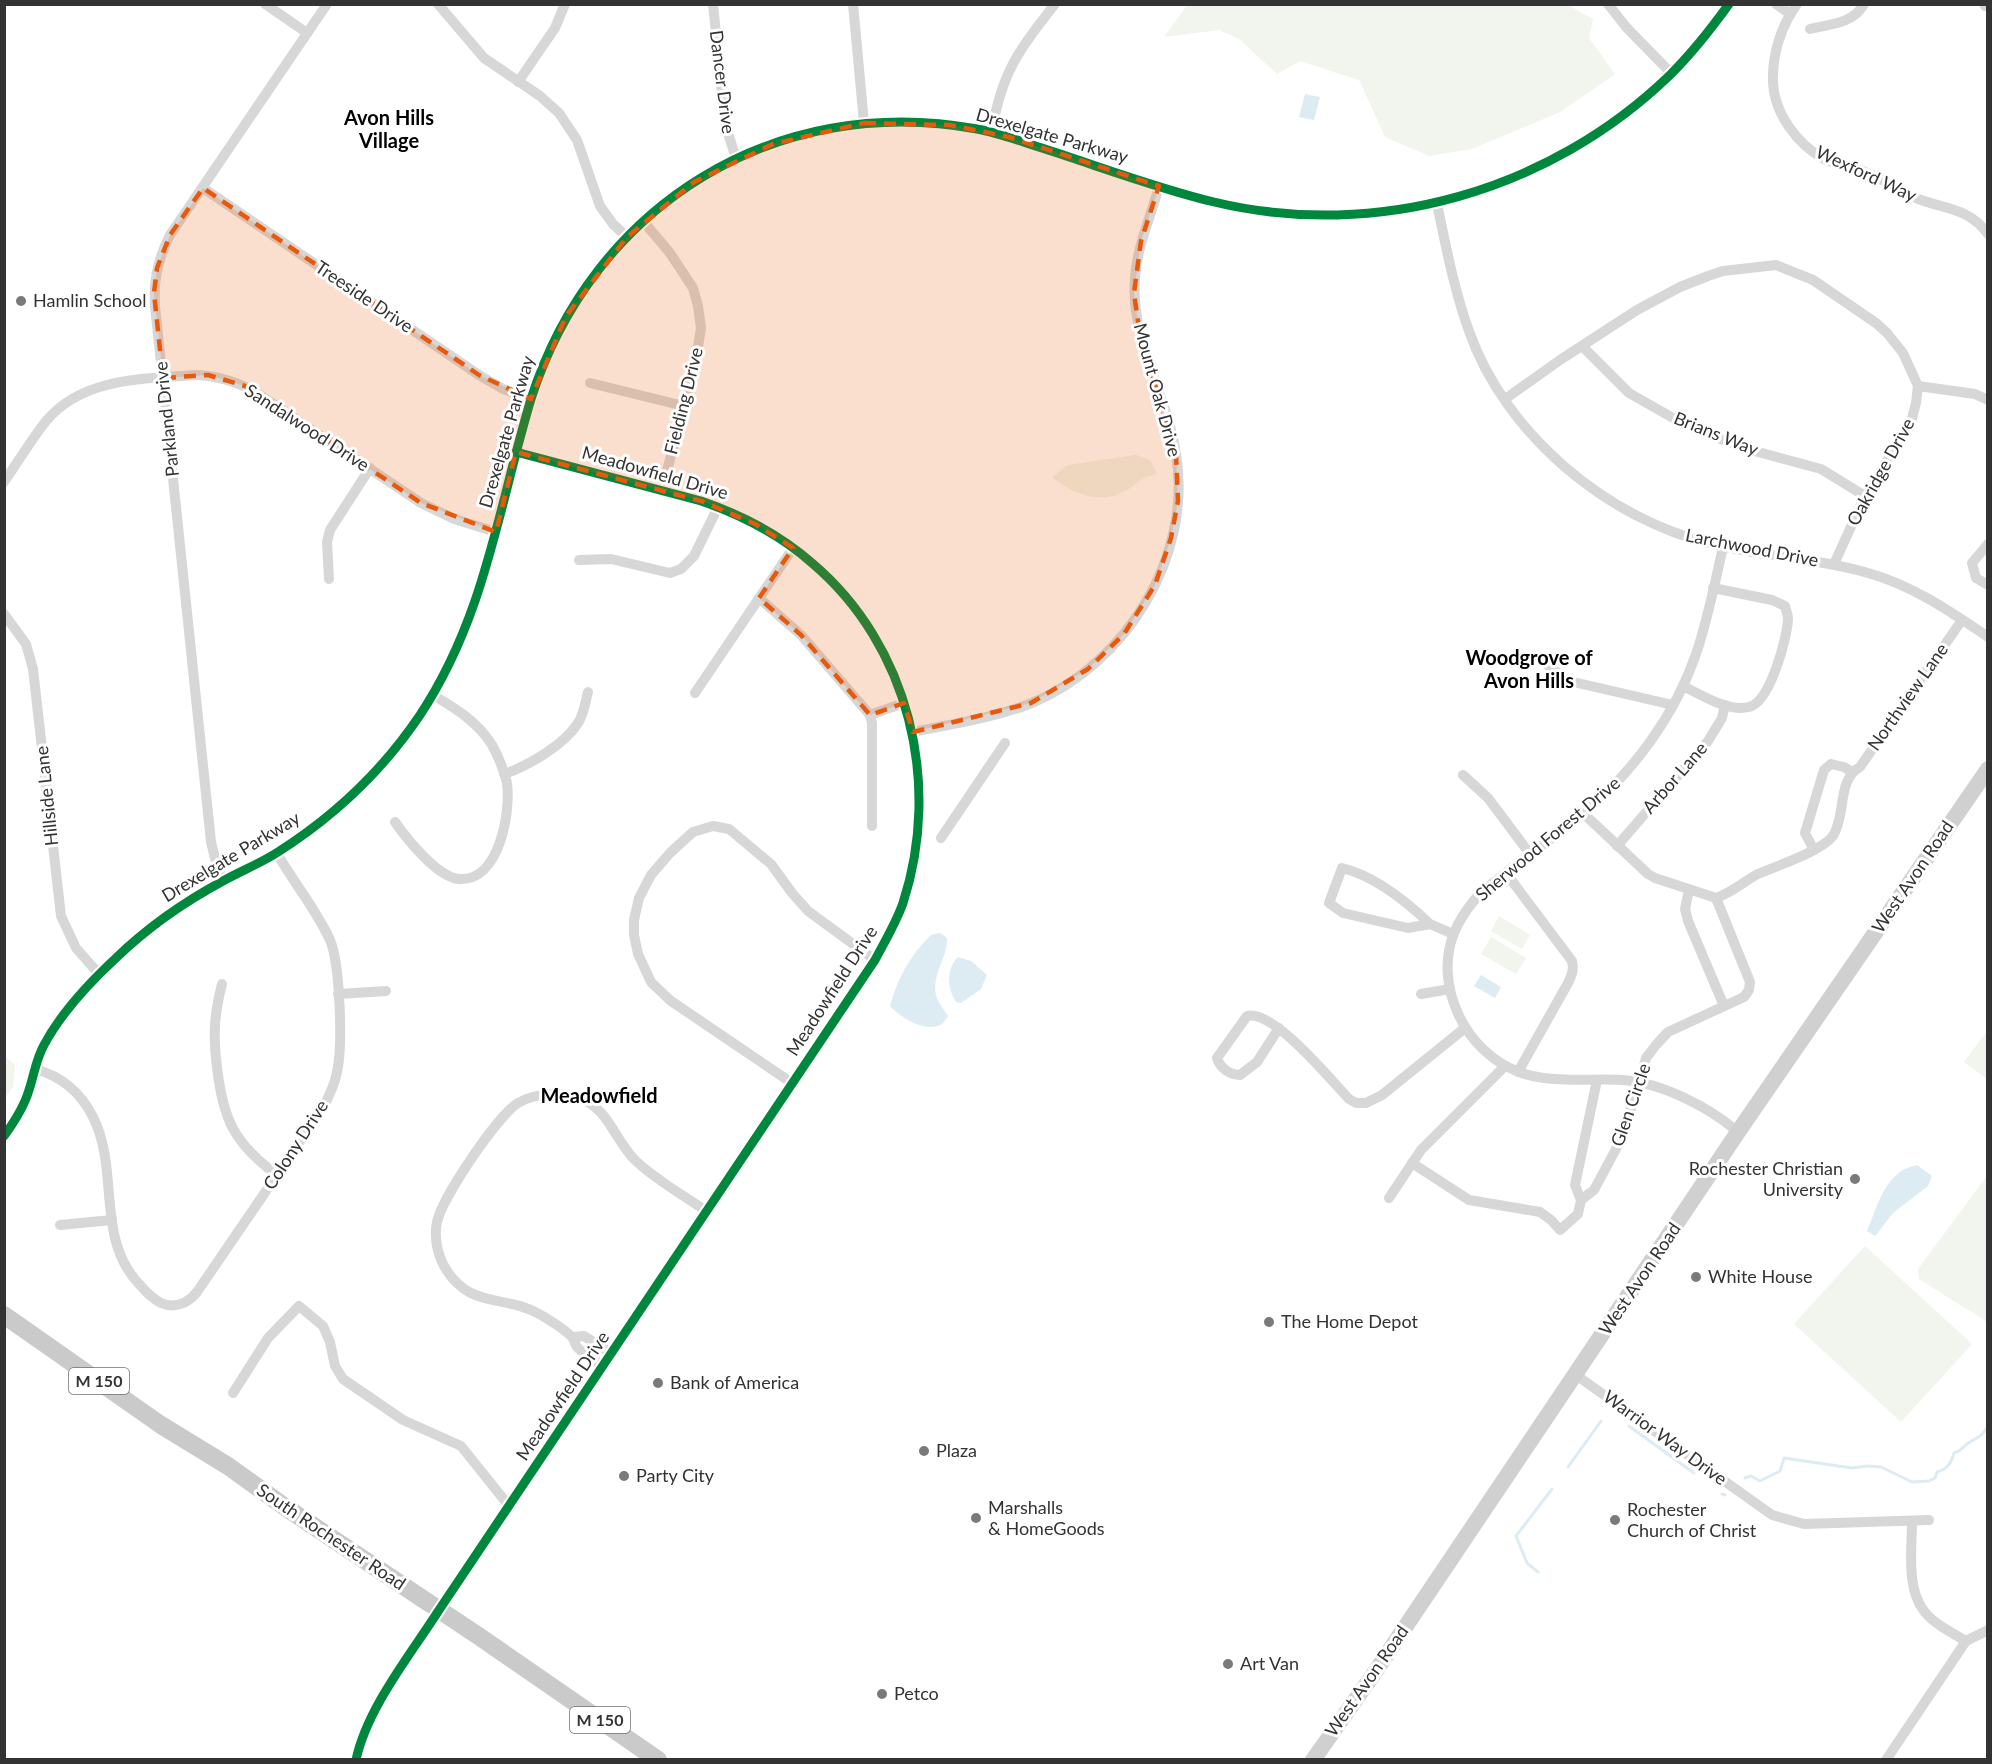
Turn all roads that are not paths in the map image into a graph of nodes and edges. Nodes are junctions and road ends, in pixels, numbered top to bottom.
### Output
1 (265, 4) edge
2 (327, 4) edge
3 (438, 4) edge
4 (565, 4) edge
5 (713, 4) edge
6 (853, 4) edge
7 (1054, 4) edge
8 (1608, 4) edge
9 (1729, 4) edge
10 (1776, 4) edge
11 (1797, 4) edge
12 (1864, 4) edge
13 (1790, 14) junction
14 (1810, 29) dead end
15 (307, 33) junction
16 (1671, 73) junction
17 (518, 82) junction
18 (864, 123) junction
19 (992, 132) junction
20 (736, 158) junction
21 (1159, 186) junction
22 (202, 188) junction
23 (1437, 204) junction
24 (643, 221) junction
25 (1988, 234) edge
26 (627, 237) junction
27 (1582, 346) junction
28 (163, 378) junction
29 (590, 382) dead end
30 (1918, 386) junction
31 (531, 399) junction
32 (1505, 399) junction
33 (1988, 400) edge
34 (684, 406) junction
35 (516, 452) junction
36 (370, 468) junction
37 (4, 482) edge
38 (662, 490) junction
39 (1865, 496) junction
40 (718, 507) junction
41 (496, 532) junction
42 (1988, 543) edge
43 (1723, 547) junction
44 (793, 548) junction
45 (579, 560) dead end
46 (1834, 564) junction
47 (329, 579) dead end
48 (1988, 585) edge
49 (1713, 588) junction
50 (759, 598) junction
51 (4, 614) edge
52 (1962, 620) junction
53 (1988, 637) edge
54 (1535, 656) dead end
55 (1683, 686) junction
56 (588, 692) dead end
57 (695, 693) dead end
58 (433, 695) junction
59 (904, 703) junction
60 (1673, 705) junction
61 (1725, 705) junction
62 (870, 715) junction
63 (913, 732) junction
64 (1005, 743) dead end
65 (1988, 769) edge
66 (1852, 772) junction
67 (504, 774) junction
68 (1463, 775) dead end
69 (1584, 813) junction
70 (395, 822) dead end
71 (872, 826) dead end
72 (941, 838) dead end
73 (1617, 846) junction
74 (1814, 850) junction
75 (277, 853) junction
76 (1530, 854) junction
77 (1506, 873) junction
78 (224, 881) junction
79 (1689, 890) junction
80 (1716, 898) junction
81 (1430, 924) junction
82 (1454, 934) junction
83 (875, 960) junction
84 (99, 974) junction
85 (222, 984) dead end
86 (1450, 989) junction
87 (386, 991) dead end
88 (338, 993) junction
89 (1421, 994) dead end
90 (1724, 1006) junction
91 (1279, 1028) junction
92 (1465, 1028) junction
93 (1505, 1066) junction
94 (35, 1069) junction
95 (1518, 1072) junction
96 (1598, 1080) junction
97 (1639, 1082) junction
98 (792, 1083) junction
99 (1738, 1132) junction
100 (4, 1136) edge
101 (1412, 1163) junction
102 (277, 1175) junction
103 (1389, 1198) dead end
104 (1581, 1200) junction
105 (706, 1211) junction
106 (112, 1220) junction
107 (60, 1226) dead end
108 (4, 1315) edge
109 (574, 1337) junction
110 (611, 1353) junction
111 (603, 1365) junction
112 (1576, 1374) junction
113 (233, 1393) dead end
114 (509, 1506) junction
115 (1929, 1520) dead end
116 (1912, 1521) junction
117 (439, 1610) junction
118 (1988, 1630) edge
119 (1966, 1641) junction
120 (1890, 1758) edge
121 (356, 1760) edge
122 (658, 1760) edge
123 (1313, 1760) edge

1 - 15 street
2 - 15 street, Parkland Drive
3 - 17 street
4 - 17 street
5 - 20 street, Dancer Drive
6 - 18 street
7 - 19 street
8 - 16 street
9 - 16 street, Drexelgate Parkway
10 - 13 street
11 - 13 street, Wexford Way
12 - 14 street
13 - 25 street, Wexford Way
15 - 22 street, Parkland Drive
16 - 23 street, Drexelgate Parkway
17 - 26 street
18 - 19 street, Drexelgate Parkway
18 - 20 street, Drexelgate Parkway
19 - 21 street, Drexelgate Parkway
20 - 24 street, Drexelgate Parkway
21 - 23 street, Drexelgate Parkway
21 - 63 street, Mount Oak Drive
22 - 28 street, Parkland Drive
22 - 31 street, Treeside Drive
23 - 32 street, Larchwood Drive
24 - 26 street, Drexelgate Parkway
24 - 34 street, Fielding Drive
26 - 31 street, Drexelgate Parkway
27 - 30 street
27 - 32 street
27 - 39 street, Brians Way
28 - 36 street, Sandalwood Drive
28 - 37 street, Sandalwood Drive
28 - 78 street, Parkland Drive
29 - 34 street
30 - 33 street
30 - 39 street, Oakridge Drive
31 - 35 street, Drexelgate Parkway
32 - 43 street, Larchwood Drive
34 - 38 street, Fielding Drive
35 - 38 street, Meadowfield Drive
35 - 41 street, Drexelgate Parkway
36 - 41 street, Sandalwood Drive
36 - 47 street
38 - 40 street, Meadowfield Drive
39 - 46 street, Oakridge Drive
40 - 44 street, Meadowfield Drive
40 - 45 street
41 - 58 street, Drexelgate Parkway
42 - 48 street
43 - 46 street, Larchwood Drive
43 - 49 street, Sherwood Forest Drive
44 - 50 street
44 - 59 street, Meadowfield Drive
46 - 52 street, Larchwood Drive
49 - 55 street, Sherwood Forest Drive
49 - 61 street
50 - 57 street
50 - 62 street
51 - 84 street, Hillside Lane
52 - 53 street, Larchwood Drive
52 - 66 street, Northview Lane
54 - 60 street
55 - 60 street, Sherwood Forest Drive
55 - 61 street
56 - 67 street
58 - 67 street
58 - 75 street, Drexelgate Parkway
59 - 62 street
59 - 63 street, Meadowfield Drive
60 - 69 street, Sherwood Forest Drive
61 - 73 street, Arbor Lane
62 - 71 street
63 - 83 street, Meadowfield Drive
64 - 72 street
65 - 99 main road, West Avon Road
66 - 74 street, Northview Lane
66 - 74 street
67 - 70 street
68 - 76 street
69 - 73 street
69 - 76 street, Sherwood Forest Drive
73 - 79 street
74 - 80 street, Northview Lane
75 - 78 street, Drexelgate Parkway
75 - 88 street, Colony Drive
76 - 77 street, Sherwood Forest Drive
77 - 82 street, Sherwood Forest Drive
77 - 95 street
78 - 84 street, Drexelgate Parkway
79 - 80 street
79 - 90 street
80 - 90 street, Glen Circle
81 - 81 street
81 - 82 street
82 - 86 street, Sherwood Forest Drive
83 - 98 street, Meadowfield Drive
83 - 98 street
84 - 94 street, Drexelgate Parkway
85 - 102 street
86 - 89 street
86 - 92 street, Sherwood Forest Drive
87 - 88 street
88 - 102 street, Colony Drive
90 - 97 street, Glen Circle
91 - 91 street
91 - 92 street
92 - 93 street, Sherwood Forest Drive
93 - 95 street, Sherwood Forest Drive
93 - 101 street
94 - 100 street, Drexelgate Parkway
94 - 106 street, Colony Drive
95 - 96 street, Sherwood Forest Drive
96 - 97 street, Sherwood Forest Drive
96 - 104 street, Glen Circle
97 - 99 street, Sherwood Forest Drive
97 - 104 street, Glen Circle
98 - 105 street, Meadowfield Drive
99 - 112 main road, West Avon Road
101 - 103 street
101 - 104 street, Glen Circle
102 - 106 street, Colony Drive
105 - 109 street
105 - 110 street, Meadowfield Drive
106 - 107 street
108 - 117 main road, South Rochester Road / M 150
109 - 110 street
109 - 111 street
110 - 111 street, Meadowfield Drive
111 - 114 street, Meadowfield Drive
112 - 116 street, Warrior Way Drive
112 - 123 main road, West Avon Road
113 - 114 street
114 - 117 street, Meadowfield Drive
115 - 116 street, Warrior Way Drive
116 - 119 street
117 - 121 street, Meadowfield Drive
117 - 122 main road, South Rochester Road / M 150
118 - 119 street
119 - 120 street

